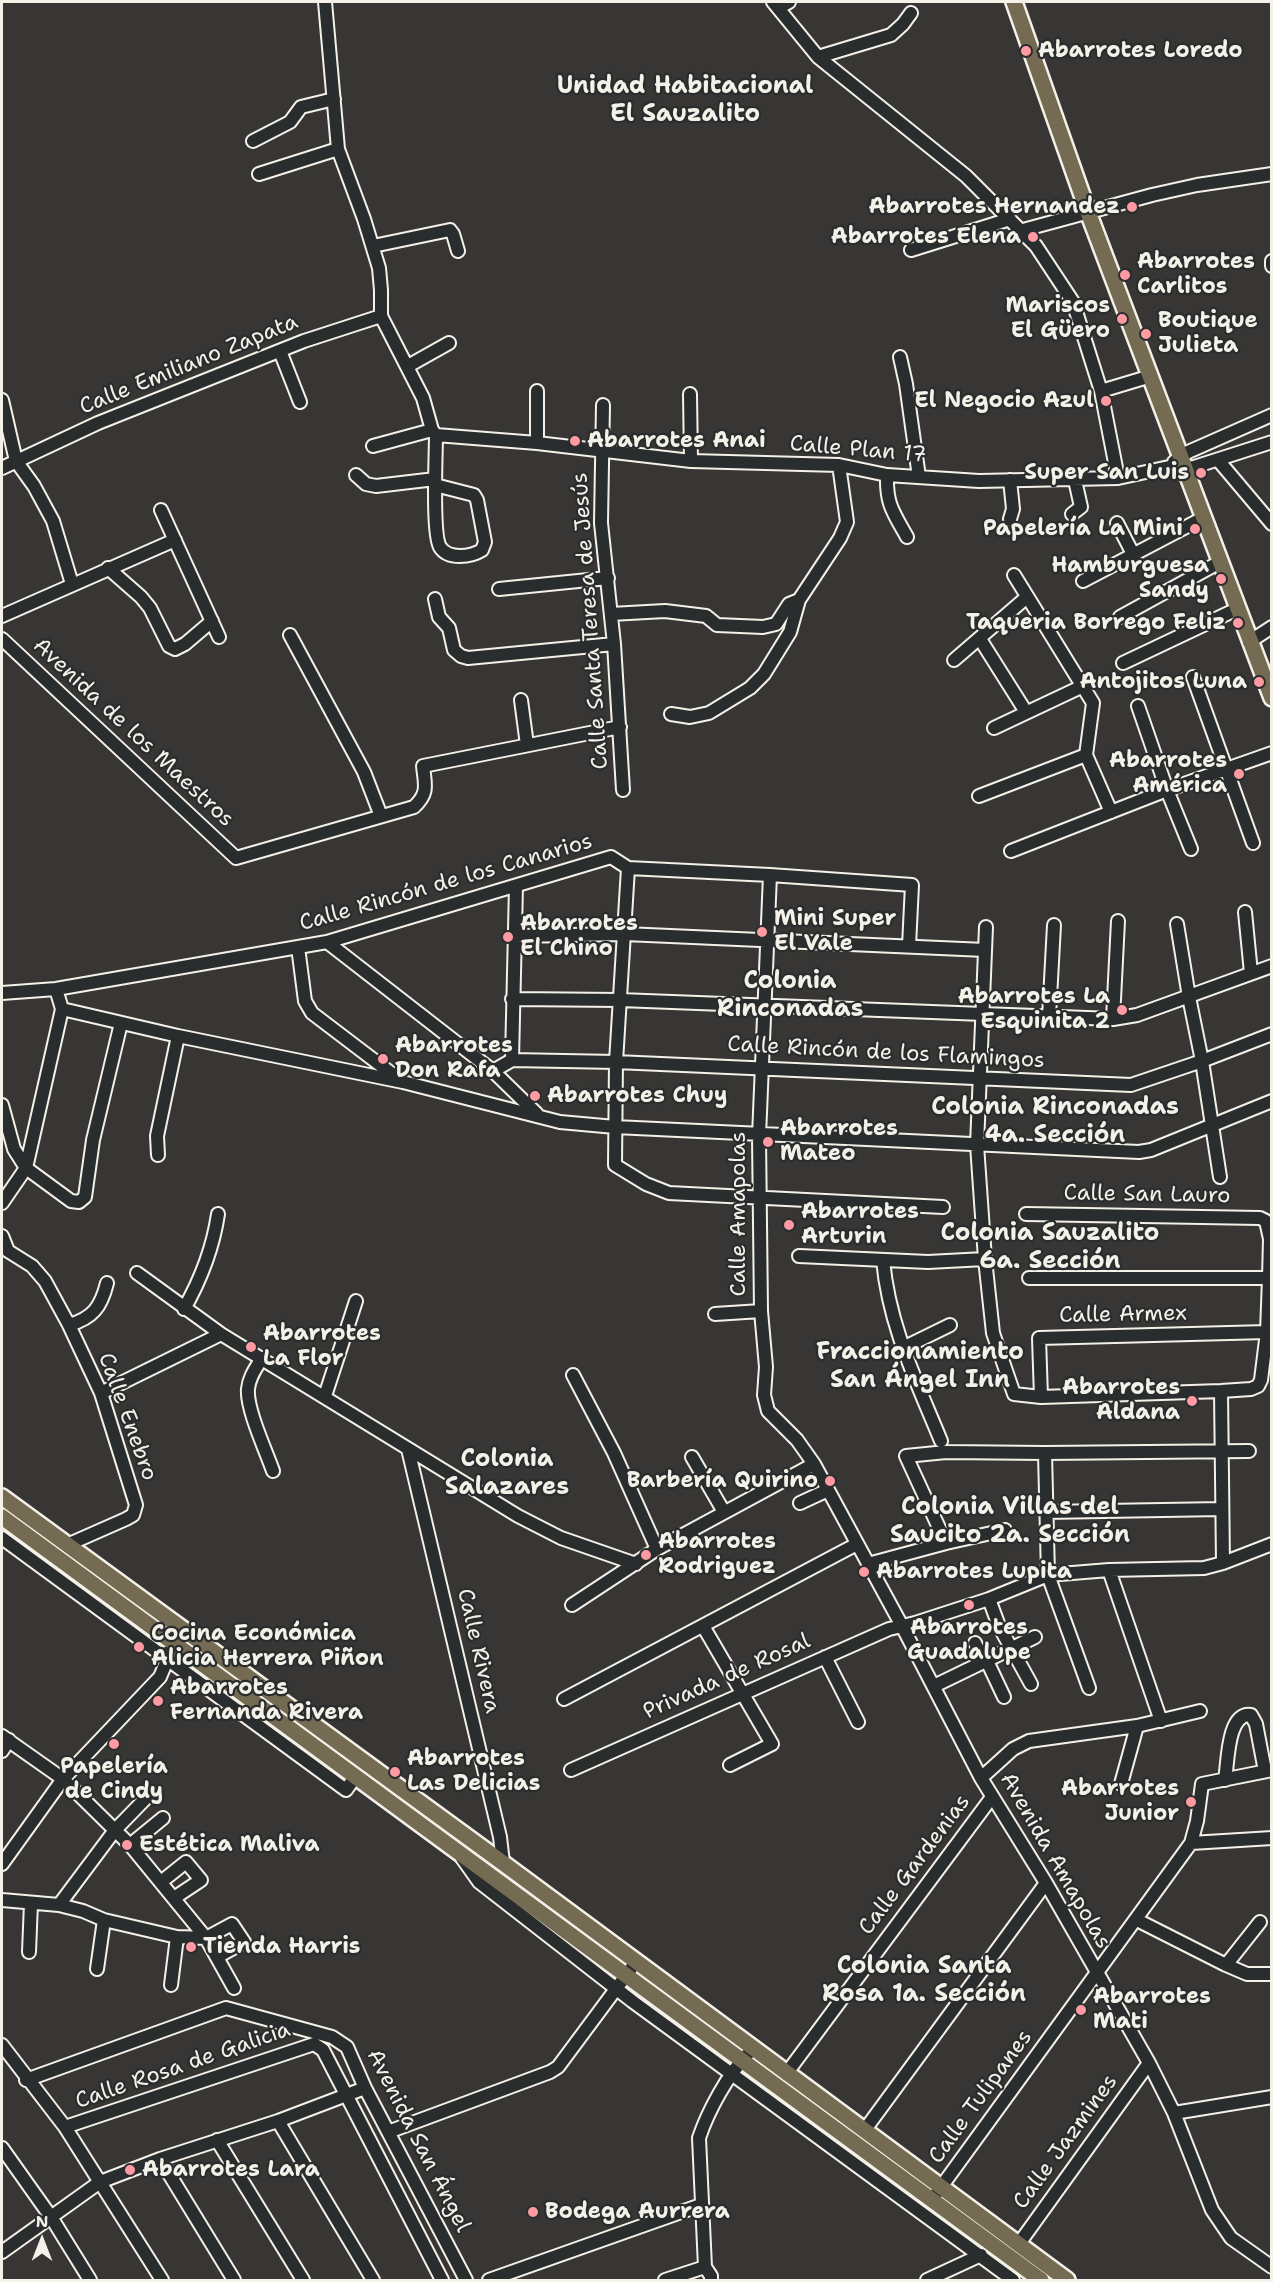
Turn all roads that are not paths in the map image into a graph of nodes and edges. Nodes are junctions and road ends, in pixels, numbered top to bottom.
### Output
1 (325, 2) edge
2 (1014, 2) edge
3 (780, 4) edge
4 (911, 13) dead end
5 (818, 57) junction
6 (334, 99) junction
7 (252, 141) dead end
8 (338, 149) junction
9 (259, 174) dead end
10 (1272, 174) edge
11 (1088, 212) junction
12 (1010, 219) junction
13 (1023, 230) junction
14 (373, 246) junction
15 (911, 249) dead end
16 (458, 251) dead end
17 (1272, 261) edge
18 (1272, 266) edge
19 (381, 316) junction
20 (448, 343) dead end
21 (280, 351) junction
22 (900, 357) dead end
23 (408, 366) junction
24 (1151, 376) junction
25 (537, 391) dead end
26 (1101, 391) junction
27 (690, 394) dead end
28 (2, 400) edge
29 (300, 402) dead end
30 (603, 405) dead end
31 (1272, 415) edge
32 (434, 433) junction
33 (1272, 442) edge
34 (537, 443) junction
35 (374, 446) dead end
36 (1199, 448) junction
37 (601, 450) junction
38 (1218, 460) junction
39 (16, 461) junction
40 (691, 461) junction
41 (1204, 463) junction
42 (1177, 464) junction
43 (839, 465) junction
44 (2, 468) edge
45 (356, 475) dead end
46 (887, 475) junction
47 (919, 477) junction
48 (1118, 478) junction
49 (1010, 480) junction
50 (1076, 480) junction
51 (435, 482) junction
52 (161, 510) dead end
53 (1072, 514) dead end
54 (1203, 518) junction
55 (1010, 519) dead end
56 (1117, 523) dead end
57 (1272, 524) edge
58 (907, 537) dead end
59 (175, 540) junction
60 (1133, 554) junction
61 (1220, 562) junction
62 (108, 567) junction
63 (1014, 575) dead end
64 (608, 578) junction
65 (1083, 581) dead end
66 (72, 584) junction
67 (499, 589) dead end
68 (1027, 597) junction
69 (435, 599) dead end
70 (799, 600) junction
71 (1237, 609) junction
72 (611, 614) junction
73 (2, 616) edge
74 (1120, 617) dead end
75 (212, 621) junction
76 (776, 624) junction
77 (1272, 627) edge
78 (290, 635) dead end
79 (219, 637) dead end
80 (2, 639) edge
81 (980, 639) junction
82 (1249, 642) junction
83 (614, 644) junction
84 (779, 650) junction
85 (954, 660) dead end
86 (1123, 663) dead end
87 (1193, 677) dead end
88 (1083, 686) junction
89 (1271, 697) edge
90 (521, 700) dead end
91 (1138, 706) dead end
92 (1026, 712) junction
93 (671, 714) dead end
94 (620, 727) junction
95 (994, 728) dead end
96 (527, 745) junction
97 (1272, 753) edge
98 (1086, 755) junction
99 (1225, 770) junction
100 (623, 790) dead end
101 (1167, 790) junction
102 (979, 796) dead end
103 (1111, 812) junction
104 (381, 816) junction
105 (1253, 843) dead end
106 (1191, 849) dead end
107 (1011, 851) dead end
108 (628, 867) junction
109 (770, 875) junction
110 (516, 886) junction
111 (1245, 912) dead end
112 (1118, 921) dead end
113 (1177, 924) dead end
114 (1054, 925) dead end
115 (986, 927) dead end
116 (625, 934) junction
117 (515, 936) junction
118 (767, 941) junction
119 (327, 942) junction
120 (909, 946) junction
121 (298, 947) junction
122 (985, 950) junction
123 (1272, 966) edge
124 (1251, 973) junction
125 (57, 989) junction
126 (2, 993) edge
127 (1189, 997) junction
128 (512, 999) junction
129 (620, 1000) junction
130 (764, 1005) junction
131 (62, 1009) junction
132 (982, 1014) junction
133 (1049, 1017) junction
134 (1113, 1019) junction
135 (121, 1023) junction
136 (1272, 1034) edge
137 (178, 1036) junction
138 (512, 1060) junction
139 (1202, 1061) junction
140 (616, 1062) junction
141 (762, 1068) junction
142 (493, 1071) junction
143 (979, 1078) junction
144 (403, 1082) junction
145 (1272, 1101) edge
146 (2, 1105) edge
147 (539, 1116) junction
148 (1212, 1124) junction
149 (615, 1127) junction
150 (759, 1136) junction
151 (977, 1145) junction
152 (158, 1155) dead end
153 (26, 1168) junction
154 (1220, 1177) dead end
155 (760, 1197) junction
156 (2, 1203) edge
157 (943, 1207) dead end
158 (218, 1214) dead end
159 (1026, 1214) dead end
160 (2, 1236) edge
161 (1271, 1239) edge
162 (5, 1256) edge
163 (800, 1256) dead end
164 (985, 1259) junction
165 (883, 1260) junction
166 (137, 1273) dead end
167 (1029, 1278) dead end
168 (1269, 1278) junction
169 (107, 1283) dead end
170 (356, 1301) dead end
171 (184, 1309) junction
172 (761, 1311) junction
173 (715, 1314) dead end
174 (69, 1325) junction
175 (950, 1325) dead end
176 (1267, 1332) junction
177 (221, 1334) junction
178 (903, 1348) junction
179 (262, 1358) junction
180 (573, 1375) dead end
181 (1221, 1391) junction
182 (101, 1393) junction
183 (325, 1396) junction
184 (1041, 1397) junction
185 (941, 1441) dead end
186 (408, 1449) junction
187 (1223, 1451) junction
188 (1249, 1451) dead end
189 (1045, 1453) junction
190 (692, 1457) dead end
191 (814, 1464) junction
192 (273, 1471) dead end
193 (828, 1490) junction
194 (2, 1497) edge
195 (800, 1503) dead end
196 (1222, 1509) junction
197 (724, 1512) junction
198 (1046, 1512) junction
199 (2, 1517) edge
200 (1005, 1530) dead end
201 (27, 1536) junction
202 (2, 1538) edge
203 (946, 1543) junction
204 (856, 1544) junction
205 (1272, 1544) edge
206 (67, 1545) junction
207 (657, 1549) junction
208 (18, 1550) junction
209 (63, 1562) junction
210 (1223, 1563) junction
211 (636, 1564) junction
212 (868, 1564) junction
213 (1109, 1570) junction
214 (53, 1574) junction
215 (1048, 1575) junction
216 (989, 1599) junction
217 (572, 1605) dead end
218 (703, 1626) junction
219 (902, 1626) junction
220 (1035, 1637) dead end
221 (167, 1639) junction
222 (975, 1643) dead end
223 (1011, 1649) junction
224 (825, 1657) junction
225 (168, 1658) junction
226 (985, 1661) junction
227 (232, 1665) junction
228 (183, 1669) junction
229 (160, 1677) junction
230 (221, 1679) junction
231 (1031, 1684) dead end
232 (934, 1686) junction
233 (1089, 1688) dead end
234 (744, 1694) junction
235 (1004, 1697) dead end
236 (564, 1700) dead end
237 (1200, 1711) dead end
238 (1161, 1720) junction
239 (858, 1722) dead end
240 (1137, 1726) junction
241 (275, 1728) junction
242 (5, 1738) edge
243 (2, 1751) edge
244 (365, 1762) junction
245 (730, 1765) dead end
246 (571, 1770) dead end
247 (1268, 1771) edge
248 (355, 1777) junction
249 (981, 1778) junction
250 (63, 1779) junction
251 (1225, 1780) junction
252 (1121, 1784) dead end
253 (149, 1795) dead end
254 (992, 1797) junction
255 (164, 1818) dead end
256 (115, 1830) junction
257 (1272, 1838) edge
258 (1191, 1843) junction
259 (130, 1845) junction
260 (503, 1863) junction
261 (2, 1864) edge
262 (160, 1882) junction
263 (1046, 1883) junction
264 (174, 1898) junction
265 (2, 1900) edge
266 (31, 1903) junction
267 (59, 1905) junction
268 (104, 1920) junction
269 (1137, 1920) junction
270 (1260, 1922) dead end
271 (177, 1937) junction
272 (206, 1938) junction
273 (29, 1952) dead end
274 (217, 1957) junction
275 (636, 1962) junction
276 (1226, 1965) junction
277 (97, 1969) dead end
278 (1097, 1974) junction
279 (1272, 1974) edge
280 (621, 1982) junction
281 (171, 1985) dead end
282 (234, 1988) dead end
283 (321, 2032) junction
284 (314, 2044) junction
285 (2, 2045) edge
286 (748, 2054) junction
287 (1149, 2063) junction
288 (786, 2074) junction
289 (732, 2075) junction
290 (26, 2080) junction
291 (365, 2088) junction
292 (346, 2095) junction
293 (1272, 2097) edge
294 (1174, 2113) junction
295 (278, 2121) junction
296 (65, 2127) junction
297 (864, 2131) junction
298 (388, 2132) junction
299 (216, 2140) junction
300 (2, 2148) edge
301 (160, 2159) junction
302 (100, 2182) junction
303 (417, 2187) junction
304 (937, 2194) junction
305 (398, 2195) junction
306 (701, 2205) junction
307 (51, 2217) junction
308 (1018, 2245) junction
309 (2, 2251) edge
310 (981, 2255) junction
311 (705, 2267) junction
312 (1272, 2267) edge
313 (90, 2280) edge
314 (162, 2280) edge
315 (234, 2280) edge
316 (303, 2280) edge
317 (373, 2280) edge
318 (442, 2280) edge
319 (466, 2280) edge
320 (489, 2280) edge
321 (665, 2280) edge
322 (694, 2280) edge
323 (711, 2280) edge
324 (927, 2280) edge
325 (1013, 2280) edge
326 (1041, 2280) edge
327 (1067, 2280) edge

1 - 6 street
2 - 11 main road
3 - 5 street
4 - 5 street
5 - 12 street
6 - 7 street
6 - 8 street
8 - 9 street
8 - 14 street
10 - 11 street
11 - 13 street
11 - 24 main road
12 - 13 street
12 - 15 street
13 - 26 street
14 - 16 street
14 - 19 street
17 - 18 street
19 - 21 street, Calle Emiliano Zapata
19 - 23 street
20 - 23 street
21 - 29 street
21 - 39 street, Calle Emiliano Zapata
22 - 47 street
23 - 32 street
24 - 26 street
24 - 42 main road
25 - 34 street
26 - 48 street
27 - 40 street
28 - 39 street
30 - 37 street, Calle Santa Teresa de Jesús
31 - 36 street
32 - 34 street, Calle Plan 17
32 - 35 street, Calle Plan 17
32 - 51 street
33 - 38 street
34 - 37 street, Calle Plan 17
36 - 41 street
36 - 42 street
37 - 40 street, Calle Plan 17
37 - 64 street, Calle Santa Teresa de Jesús
38 - 41 street
38 - 57 street
39 - 44 street, Calle Emiliano Zapata
39 - 66 street
40 - 43 street, Calle Plan 17
41 - 42 street
42 - 48 street, Calle Plan 17
42 - 54 main road
43 - 46 street, Calle Plan 17
43 - 70 street
45 - 51 street
46 - 47 street, Calle Plan 17
46 - 58 street
47 - 49 street, Calle Plan 17
48 - 50 street, Calle Plan 17
49 - 50 street, Calle Plan 17
49 - 55 street
50 - 53 street
51 - 51 street
52 - 59 street
54 - 60 street
54 - 61 main road
56 - 60 street
59 - 62 street
59 - 75 street
60 - 65 street
61 - 71 main road
61 - 74 street
62 - 66 street
62 - 75 street
63 - 68 street
64 - 67 street
64 - 72 street, Calle Santa Teresa de Jesús
66 - 73 street
68 - 81 street
68 - 88 street
69 - 83 street
70 - 76 street
70 - 84 street
71 - 82 main road
71 - 86 street
72 - 76 street
72 - 83 street, Calle Santa Teresa de Jesús
75 - 79 street
76 - 84 street
77 - 82 street
78 - 104 street
80 - 104 street, Avenida de los Maestros
81 - 85 street
81 - 92 street
82 - 89 main road
83 - 94 street, Calle Santa Teresa de Jesús
84 - 93 street
87 - 99 street
88 - 92 street
88 - 98 street
90 - 96 street
91 - 101 street
92 - 95 street
94 - 96 street
94 - 100 street, Calle Santa Teresa de Jesús
96 - 104 street
97 - 99 street
98 - 102 street
98 - 103 street
99 - 101 street
99 - 105 street
101 - 103 street
101 - 106 street
103 - 107 street
108 - 109 street, Calle Rincón de los Canarios
108 - 110 street, Calle Rincón de los Canarios
108 - 116 street
109 - 118 street, Calle Amapolas
109 - 120 street, Calle Rincón de los Canarios
110 - 117 street
110 - 119 street, Calle Rincón de los Canarios
111 - 124 street
112 - 134 street
113 - 127 street
114 - 133 street
115 - 122 street
116 - 117 street
116 - 118 street
116 - 129 street
117 - 128 street
118 - 120 street
118 - 130 street, Calle Amapolas
119 - 121 street, Calle Rincón de los Canarios
119 - 142 street
120 - 122 street
121 - 125 street, Calle Rincón de los Canarios
121 - 144 street
122 - 132 street
123 - 124 street
124 - 127 street
125 - 126 street, Calle Rincón de los Canarios
125 - 131 street
127 - 134 street
127 - 139 street
128 - 129 street
128 - 138 street
129 - 130 street
129 - 140 street
130 - 132 street
130 - 141 street, Calle Amapolas
131 - 135 street
131 - 153 street
132 - 133 street
132 - 143 street
133 - 134 street
135 - 137 street
135 - 153 street
136 - 139 street, Calle Rincón de los Flamingos
137 - 144 street
137 - 152 street
138 - 140 street, Calle Rincón de los Flamingos
138 - 142 street
139 - 143 street, Calle Rincón de los Flamingos
139 - 148 street
140 - 141 street, Calle Rincón de los Flamingos
140 - 149 street
141 - 143 street, Calle Rincón de los Flamingos
141 - 150 street, Calle Amapolas
142 - 147 street
143 - 151 street
144 - 147 street
145 - 148 street
146 - 153 street
147 - 149 street
148 - 151 street
148 - 154 street
149 - 150 street
149 - 155 street
150 - 151 street
150 - 155 street, Calle Amapolas
151 - 164 street
153 - 156 street
155 - 157 street
155 - 172 street, Calle Amapolas
158 - 171 street
159 - 161 street, Calle San Lauro
160 - 162 street
161 - 168 street
162 - 174 street, Calle Enebro
163 - 165 street
164 - 165 street
164 - 184 street
165 - 178 street
166 - 171 street
167 - 168 street
168 - 176 street
169 - 174 street
170 - 183 street
171 - 177 street
172 - 173 street
172 - 191 street, Calle Amapolas
174 - 182 street, Calle Enebro
175 - 178 street
176 - 181 street
176 - 184 street, Calle Armex
177 - 179 street
177 - 182 street
178 - 185 street
179 - 183 street
179 - 192 street
180 - 207 street
181 - 184 street
181 - 187 street
182 - 206 street, Calle Enebro
183 - 186 street
186 - 211 street
186 - 260 street, Calle Rivera
187 - 188 street
187 - 189 street
187 - 196 street
189 - 198 street
189 - 203 street
190 - 197 street
191 - 193 street, Avenida Amapolas
191 - 197 street
193 - 195 street
193 - 204 street, Avenida Amapolas
194 - 206 main road
196 - 198 street
196 - 210 street
197 - 207 street
198 - 215 street
199 - 201 main road
200 - 203 street
201 - 208 street
201 - 209 main road
202 - 208 street
203 - 212 street
204 - 212 street, Avenida Amapolas
204 - 218 street
205 - 210 street, Privada de Rosal
206 - 227 main road
207 - 211 street
208 - 214 street
209 - 214 street
209 - 221 main road
210 - 213 street, Privada de Rosal
211 - 217 street
212 - 219 street, Avenida Amapolas
213 - 215 street, Privada de Rosal
213 - 238 street
214 - 225 street
215 - 216 street, Privada de Rosal
215 - 233 street
216 - 219 street, Privada de Rosal
216 - 223 street
218 - 234 street
218 - 236 street
219 - 224 street, Privada de Rosal
219 - 232 street, Avenida Amapolas
220 - 223 street
221 - 225 street
221 - 230 main road
222 - 226 street
223 - 226 street
223 - 231 street
224 - 234 street, Privada de Rosal
224 - 239 street
225 - 228 street
225 - 229 street
226 - 232 street
226 - 235 street
227 - 230 main road
227 - 244 main road
228 - 229 street
228 - 230 street
228 - 241 street
229 - 250 street
230 - 241 main road
232 - 249 street, Avenida Amapolas
234 - 245 street
234 - 246 street, Privada de Rosal
237 - 238 street
238 - 240 street
240 - 249 street
240 - 252 street
241 - 248 main road
242 - 243 street
242 - 250 street
244 - 248 main road
244 - 260 main road
247 - 251 street
247 - 251 street
248 - 280 main road
249 - 254 street, Avenida Amapolas
250 - 256 street
250 - 261 street
251 - 258 street
253 - 256 street
254 - 263 street, Avenida Amapolas
254 - 288 street, Calle Gardenias
255 - 259 street
256 - 259 street
256 - 267 street
257 - 258 street
258 - 269 street, Calle Tulipanes
259 - 262 street
260 - 275 main road
262 - 264 street
262 - 264 street
263 - 278 street, Avenida Amapolas
263 - 297 street
264 - 272 street
265 - 266 street
266 - 267 street
266 - 273 street
267 - 268 street
268 - 271 street
268 - 277 street
269 - 276 street
269 - 278 street, Calle Tulipanes
270 - 276 street
271 - 272 street
271 - 281 street
272 - 274 street
272 - 274 street
274 - 282 street
275 - 280 street
275 - 286 main road
276 - 279 street
278 - 287 street, Avenida Amapolas
278 - 304 street, Calle Tulipanes
280 - 286 main road
280 - 289 street
280 - 298 street
283 - 284 street
283 - 290 street, Avenida San Ángel
283 - 291 street, Avenida San Ángel
284 - 292 street, Avenida San Ángel
284 - 296 street, Calle Rosa de Galicia
285 - 290 street
286 - 288 main road
286 - 289 street
286 - 304 main road
287 - 294 street, Avenida Amapolas
287 - 308 street, Calle Jazmines
288 - 297 main road
289 - 306 street
289 - 310 street
290 - 296 street
291 - 292 street
291 - 298 street, Avenida San Ángel
292 - 295 street
292 - 305 street, Avenida San Ángel
293 - 294 street
294 - 312 street, Avenida Amapolas
295 - 299 street
295 - 317 street
296 - 302 street
297 - 304 main road
298 - 303 street, Avenida San Ángel
299 - 301 street
299 - 316 street
300 - 307 street
301 - 302 street
301 - 315 street
302 - 307 street
302 - 314 street
303 - 305 street
303 - 319 street, Avenida San Ángel
304 - 308 main road
304 - 326 main road
305 - 318 street, Avenida San Ángel
306 - 311 street
306 - 320 street
307 - 309 street
307 - 313 street
308 - 327 main road
310 - 324 street
310 - 325 street
311 - 321 street
311 - 322 street
311 - 323 street

